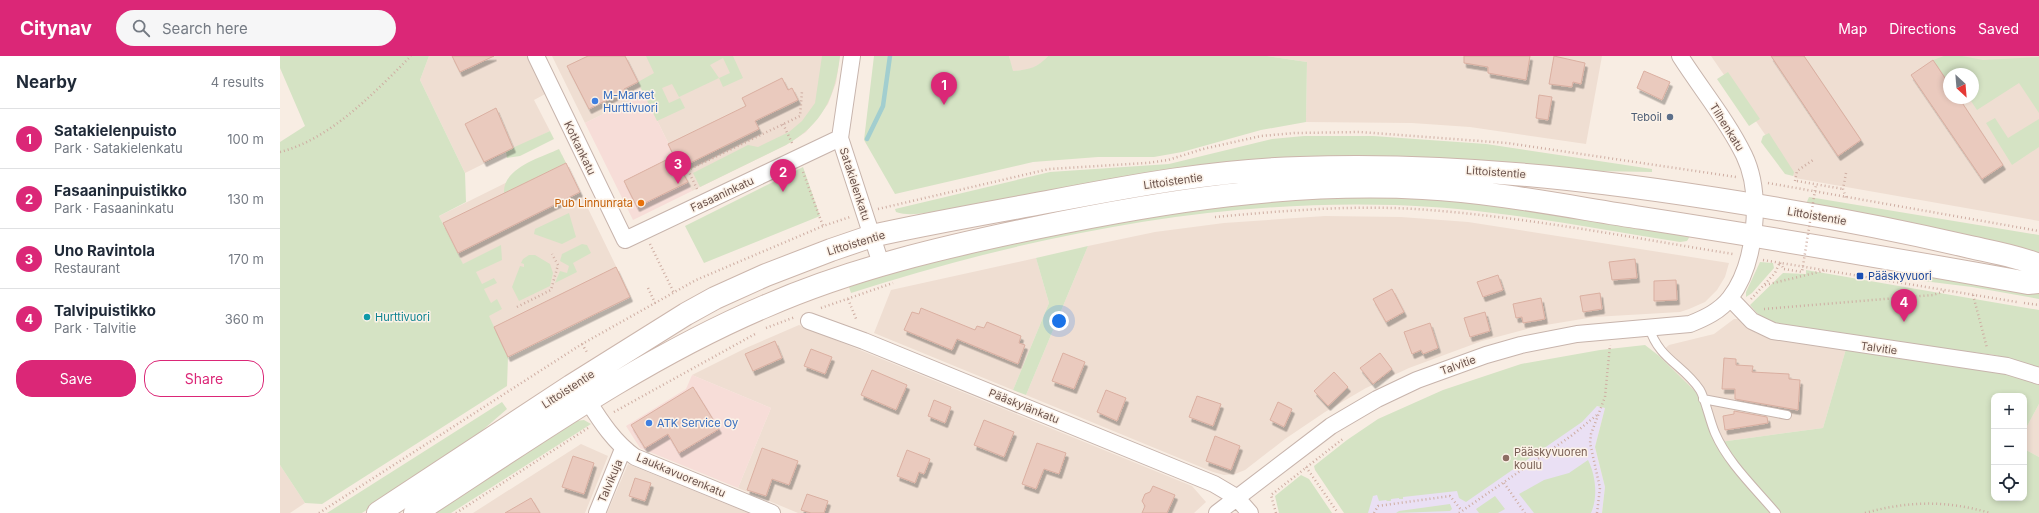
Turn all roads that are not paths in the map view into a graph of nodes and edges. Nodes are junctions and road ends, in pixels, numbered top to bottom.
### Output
1 (536, 56) edge
2 (852, 56) edge
3 (1680, 56) edge
4 (840, 138) junction
5 (1755, 205) junction
6 (1752, 235) junction
7 (872, 236) junction
8 (625, 240) joint
9 (881, 264) junction
10 (2039, 265) edge
11 (2039, 282) edge
12 (1738, 307) junction
13 (808, 315) road end
14 (1649, 327) junction
15 (2039, 376) edge
16 (1703, 399) junction
17 (588, 401) junction
18 (1787, 415) dead end
19 (623, 449) junction
20 (1236, 497) junction
21 (378, 513) edge
22 (416, 513) edge
23 (596, 513) edge
24 (772, 513) edge
25 (1217, 513) edge
26 (1250, 513) edge
27 (1776, 513) edge

1 - 8 street, Kotkankatu
2 - 4 street, Satakielenkatu
3 - 5 street, Tilhenkatu
4 - 7 street, Satakielenkatu
4 - 8 street, Fasaaninkatu
5 - 6 street, Tilhenkatu
5 - 7 main road, Littoistentie
5 - 10 main road, Littoistentie
6 - 9 main road, Littoistentie
6 - 11 main road, Littoistentie
6 - 12 street, Talvitie
7 - 9 street, Satakielenkatu
7 - 21 main road, Littoistentie
9 - 17 main road, Littoistentie
12 - 14 street, Talvitie
12 - 15 street, Talvitie
13 - 20 street, Pääskylänkatu
14 - 16 lane
14 - 20 street, Talvitie
16 - 18 lane
16 - 27 lane
17 - 19 street, Laukkavuorenkatu
17 - 22 main road, Littoistentie
19 - 23 street, Talvikuja
19 - 24 street, Laukkavuorenkatu
20 - 25 street, Talvitie
20 - 26 street, Pääskylänkatu

